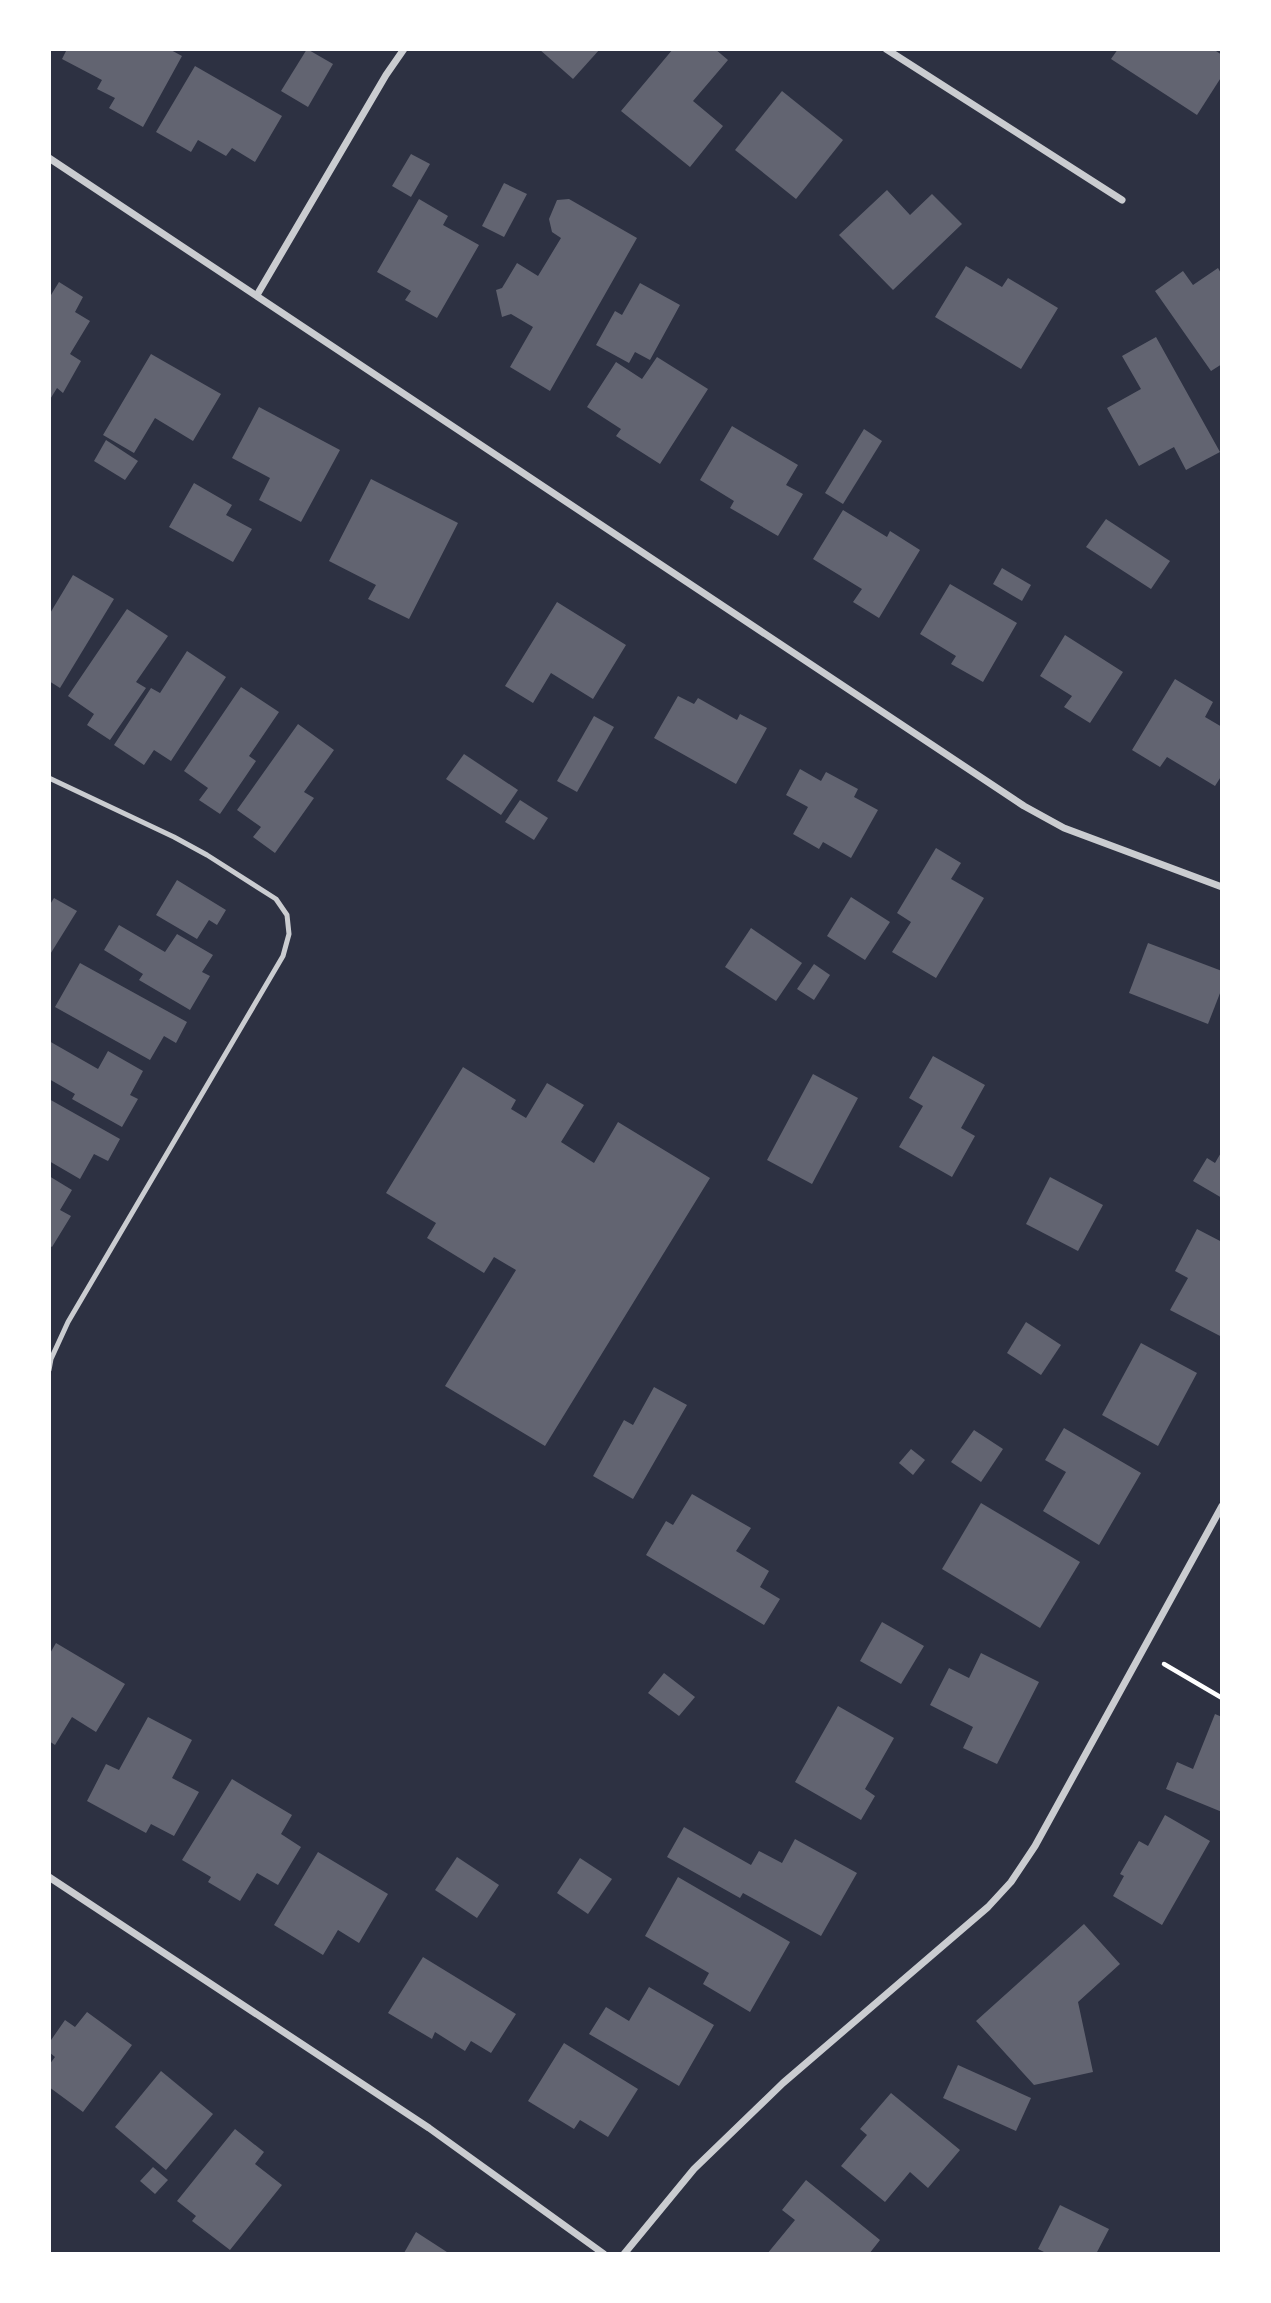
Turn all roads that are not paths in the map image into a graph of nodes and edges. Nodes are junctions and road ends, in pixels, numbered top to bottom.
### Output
1 (404, 49) edge
2 (886, 49) edge
3 (49, 158) edge
4 (1122, 200) dead end
5 (257, 295) junction
6 (49, 778) edge
7 (1222, 887) edge
8 (49, 1370) edge
9 (1222, 1506) edge
10 (49, 1878) edge
11 (604, 2254) edge
12 (624, 2254) edge

1 - 5 street
2 - 4 street
3 - 5 street
5 - 7 street
6 - 8 lane
9 - 12 street
10 - 11 street

